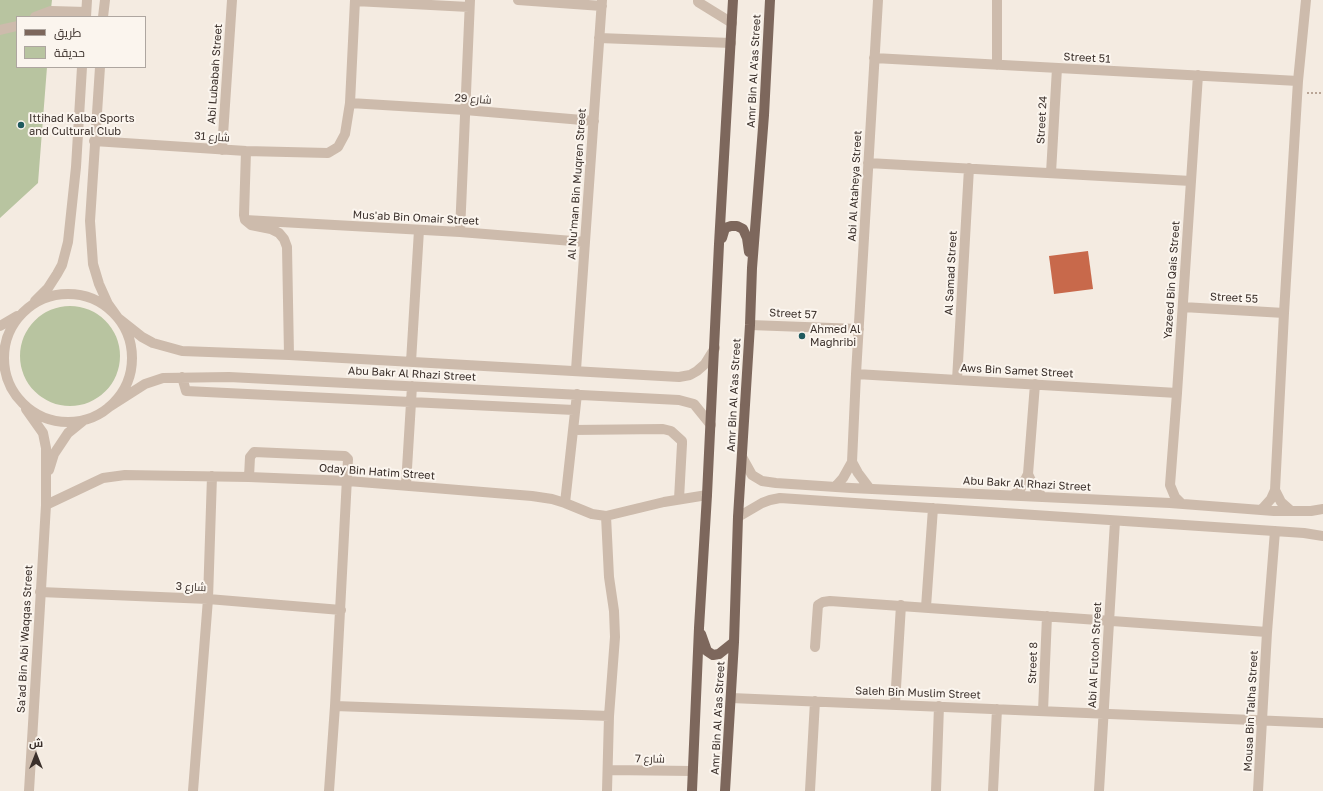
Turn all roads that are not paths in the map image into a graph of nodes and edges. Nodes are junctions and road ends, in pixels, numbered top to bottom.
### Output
1 (87, 0) edge
2 (105, 0) edge
3 (232, 0) edge
4 (518, 0) edge
5 (698, 0) edge
6 (733, 0) edge
7 (770, 0) edge
8 (878, 0) edge
9 (997, 0) edge
10 (1306, 0) edge
11 (355, 1) edge
12 (602, 3) edge
13 (470, 4) edge
14 (86, 15) edge
15 (38, 16) edge
16 (103, 16) edge
17 (732, 23) junction
18 (16, 26) edge
19 (0, 30) edge
20 (599, 38) junction
21 (731, 43) junction
22 (874, 58) junction
23 (997, 65) junction
24 (82, 68) edge
25 (100, 68) edge
26 (1057, 68) junction
27 (1198, 75) junction
28 (1298, 81) junction
29 (350, 103) junction
30 (465, 110) junction
31 (594, 121) junction
32 (94, 141) junction
33 (222, 150) junction
34 (246, 151) junction
35 (868, 162) junction
36 (969, 168) junction
37 (1051, 173) junction
38 (1191, 180) junction
39 (245, 220) junction
40 (419, 230) junction
41 (460, 232) junction
42 (585, 242) junction
43 (719, 244) junction
44 (752, 268) junction
45 (1183, 307) junction
46 (28, 308) junction
47 (1284, 313) junction
48 (118, 318) junction
49 (750, 325) junction
50 (0, 326) edge
51 (859, 329) junction
52 (715, 348) junction
53 (289, 355) junction
54 (411, 362) junction
55 (576, 370) junction
56 (856, 374) junction
57 (182, 377) junction
58 (0, 379) edge
59 (957, 380) junction
60 (1035, 384) junction
61 (412, 386) junction
62 (1177, 393) junction
63 (577, 394) junction
64 (17, 396) junction
65 (411, 403) junction
66 (109, 407) junction
67 (574, 410) junction
68 (84, 420) junction
69 (711, 425) junction
70 (572, 430) junction
71 (742, 457) junction
72 (852, 462) junction
73 (1028, 474) junction
74 (212, 476) junction
75 (249, 477) junction
76 (348, 481) junction
77 (406, 485) junction
78 (1170, 485) junction
79 (835, 487) junction
80 (45, 489) junction
81 (870, 489) junction
82 (1275, 490) junction
83 (707, 495) junction
84 (1014, 495) junction
85 (1042, 496) junction
86 (679, 499) junction
87 (565, 502) junction
88 (1155, 502) junction
89 (1181, 503) junction
90 (46, 505) junction
91 (933, 508) junction
92 (1262, 509) junction
93 (1323, 509) edge
94 (1290, 510) junction
95 (606, 516) junction
96 (738, 517) junction
97 (1115, 521) junction
98 (1275, 532) junction
99 (1323, 536) edge
100 (40, 592) junction
101 (208, 599) junction
102 (901, 605) junction
103 (926, 607) junction
104 (341, 610) junction
105 (1047, 616) junction
106 (1109, 620) junction
107 (699, 628) junction
108 (1267, 632) junction
109 (734, 642) junction
110 (815, 647) dead end
111 (731, 698) junction
112 (815, 701) junction
113 (895, 704) junction
114 (335, 706) junction
115 (940, 706) junction
116 (997, 709) junction
117 (1043, 711) junction
118 (1103, 713) junction
119 (609, 716) junction
120 (1262, 720) junction
121 (1323, 723) edge
122 (608, 770) junction
123 (693, 771) junction
124 (29, 791) edge
125 (193, 791) edge
126 (329, 791) edge
127 (607, 791) edge
128 (692, 791) edge
129 (725, 791) edge
130 (810, 791) edge
131 (936, 791) edge
132 (993, 791) edge
133 (1099, 791) edge
134 (1258, 791) edge

1 - 14 street
2 - 16 street
3 - 33 street, Abi Lubabah Street
4 - 12 street
5 - 17 street
6 - 17 main road, Amr Bin Al A'as Street
7 - 44 main road, Amr Bin Al A'as Street
8 - 22 street, Abi Al Ataheya Street
9 - 23 street
10 - 28 street
11 - 13 street
11 - 29 street
12 - 20 street, Al Nu'man Bin Muqren Street
13 - 30 street
14 - 15 street
17 - 21 main road, Amr Bin Al A'as Street
18 - 19 street
20 - 21 street
20 - 31 street, Al Nu'man Bin Muqren Street
21 - 43 main road, Amr Bin Al A'as Street
22 - 23 street, Street 51
22 - 35 street, Abi Al Ataheya Street
23 - 26 street, Street 51
24 - 46 street
25 - 32 street
26 - 27 street, Street 51
26 - 37 street, Street 24
27 - 28 street, Street 51
27 - 38 street, Yazeed Bin Qais Street
28 - 47 street
29 - 30 street, شارع 29
29 - 34 street, شارع 31
30 - 31 street, شارع 29
30 - 41 street
31 - 42 street, Al Nu'man Bin Muqren Street
32 - 33 street, شارع 31
32 - 48 street
33 - 34 street, شارع 31
34 - 39 street
35 - 36 street
35 - 51 street, Abi Al Ataheya Street
36 - 37 street
36 - 59 street, Al Samad Street
37 - 38 street
38 - 45 street, Yazeed Bin Qais Street
39 - 40 street, Mus'ab Bin Omair Street
39 - 53 street
40 - 41 street, Mus'ab Bin Omair Street
40 - 54 street
41 - 42 street, Mus'ab Bin Omair Street
42 - 55 street, Al Nu'man Bin Muqren Street
43 - 44 main road
43 - 52 main road, Amr Bin Al A'as Street
44 - 49 main road, Amr Bin Al A'as Street
45 - 47 street, Street 55
45 - 62 street, Yazeed Bin Qais Street
46 - 48 street
46 - 50 street
46 - 64 street
47 - 82 street
48 - 53 street, Abu Bakr Al Rhazi Street
48 - 66 street
49 - 51 street, Street 57
49 - 71 main road, Amr Bin Al A'as Street
51 - 56 street, Abi Al Ataheya Street
52 - 55 street, Abu Bakr Al Rhazi Street
52 - 69 main road, Amr Bin Al A'as Street
53 - 54 street, Abu Bakr Al Rhazi Street
54 - 55 street, Abu Bakr Al Rhazi Street
56 - 59 street, Aws Bin Samet Street
56 - 72 street, Abi Al Ataheya Street
57 - 61 street, Abu Bakr Al Rhazi Street
57 - 65 street
57 - 66 street, Abu Bakr Al Rhazi Street
58 - 64 street
59 - 60 street, Aws Bin Samet Street
60 - 62 street, Aws Bin Samet Street
60 - 73 street
61 - 63 street, Abu Bakr Al Rhazi Street
61 - 65 street
62 - 78 street, Yazeed Bin Qais Street
63 - 67 street
63 - 69 street, Abu Bakr Al Rhazi Street
64 - 68 street
64 - 80 street, Sa'ad Bin Abi Waqqas Street
65 - 67 street
65 - 77 street
66 - 68 street
67 - 70 street
68 - 80 street, Sa'ad Bin Abi Waqqas Street
69 - 83 main road, Amr Bin Al A'as Street
70 - 86 street
70 - 87 street
71 - 79 street, Abu Bakr Al Rhazi Street
71 - 96 main road, Amr Bin Al A'as Street
72 - 79 street
72 - 81 street
73 - 84 street
73 - 85 street
74 - 75 street, Oday Bin Hatim Street
74 - 90 street, Oday Bin Hatim Street
74 - 101 street
75 - 76 street, Oday Bin Hatim Street
75 - 76 street
76 - 77 street, Oday Bin Hatim Street
76 - 104 street
77 - 87 street, Oday Bin Hatim Street
78 - 88 street
78 - 89 street
79 - 81 street, Abu Bakr Al Rhazi Street
80 - 90 street, Sa'ad Bin Abi Waqqas Street
81 - 84 street, Abu Bakr Al Rhazi Street
82 - 92 street
82 - 94 street
83 - 86 street, Oday Bin Hatim Street
83 - 107 main road, Amr Bin Al A'as Street
84 - 85 street, Abu Bakr Al Rhazi Street
85 - 88 street, Abu Bakr Al Rhazi Street
86 - 95 street, Oday Bin Hatim Street
87 - 95 street, Oday Bin Hatim Street
88 - 89 street, Abu Bakr Al Rhazi Street
89 - 92 street, Abu Bakr Al Rhazi Street
90 - 100 street, Sa'ad Bin Abi Waqqas Street
91 - 96 street
91 - 97 street
91 - 103 street
92 - 94 street, Abu Bakr Al Rhazi Street
93 - 94 street, Abu Bakr Al Rhazi Street
95 - 119 street
96 - 109 main road, Amr Bin Al A'as Street
97 - 98 street
97 - 106 street, Abi Al Futooh Street
98 - 99 street
98 - 108 street, Mousa Bin Talha Street
100 - 101 street, شارع 3
100 - 124 street, Sa'ad Bin Abi Waqqas Street
101 - 104 street, شارع 3
101 - 125 street
102 - 103 street
102 - 110 street
102 - 113 street
103 - 105 street
104 - 114 street
105 - 106 street
105 - 117 street, Street 8
106 - 108 street
106 - 118 street, Abi Al Futooh Street
107 - 109 main road
107 - 123 main road, Amr Bin Al A'as Street
108 - 120 street, Mousa Bin Talha Street
109 - 111 main road, Amr Bin Al A'as Street
111 - 112 street, Saleh Bin Muslim Street
111 - 129 main road, Amr Bin Al A'as Street
112 - 113 street, Saleh Bin Muslim Street
112 - 130 street
113 - 115 street, Saleh Bin Muslim Street
114 - 119 street
114 - 126 street
115 - 116 street, Saleh Bin Muslim Street
115 - 131 street
116 - 117 street, Saleh Bin Muslim Street
116 - 132 street
117 - 118 street, Saleh Bin Muslim Street
118 - 120 street, Saleh Bin Muslim Street
118 - 133 street, Abi Al Futooh Street
119 - 122 street
120 - 121 street, Saleh Bin Muslim Street
120 - 134 street, Mousa Bin Talha Street
122 - 123 street, شارع 7
122 - 127 street
123 - 128 main road, Amr Bin Al A'as Street

